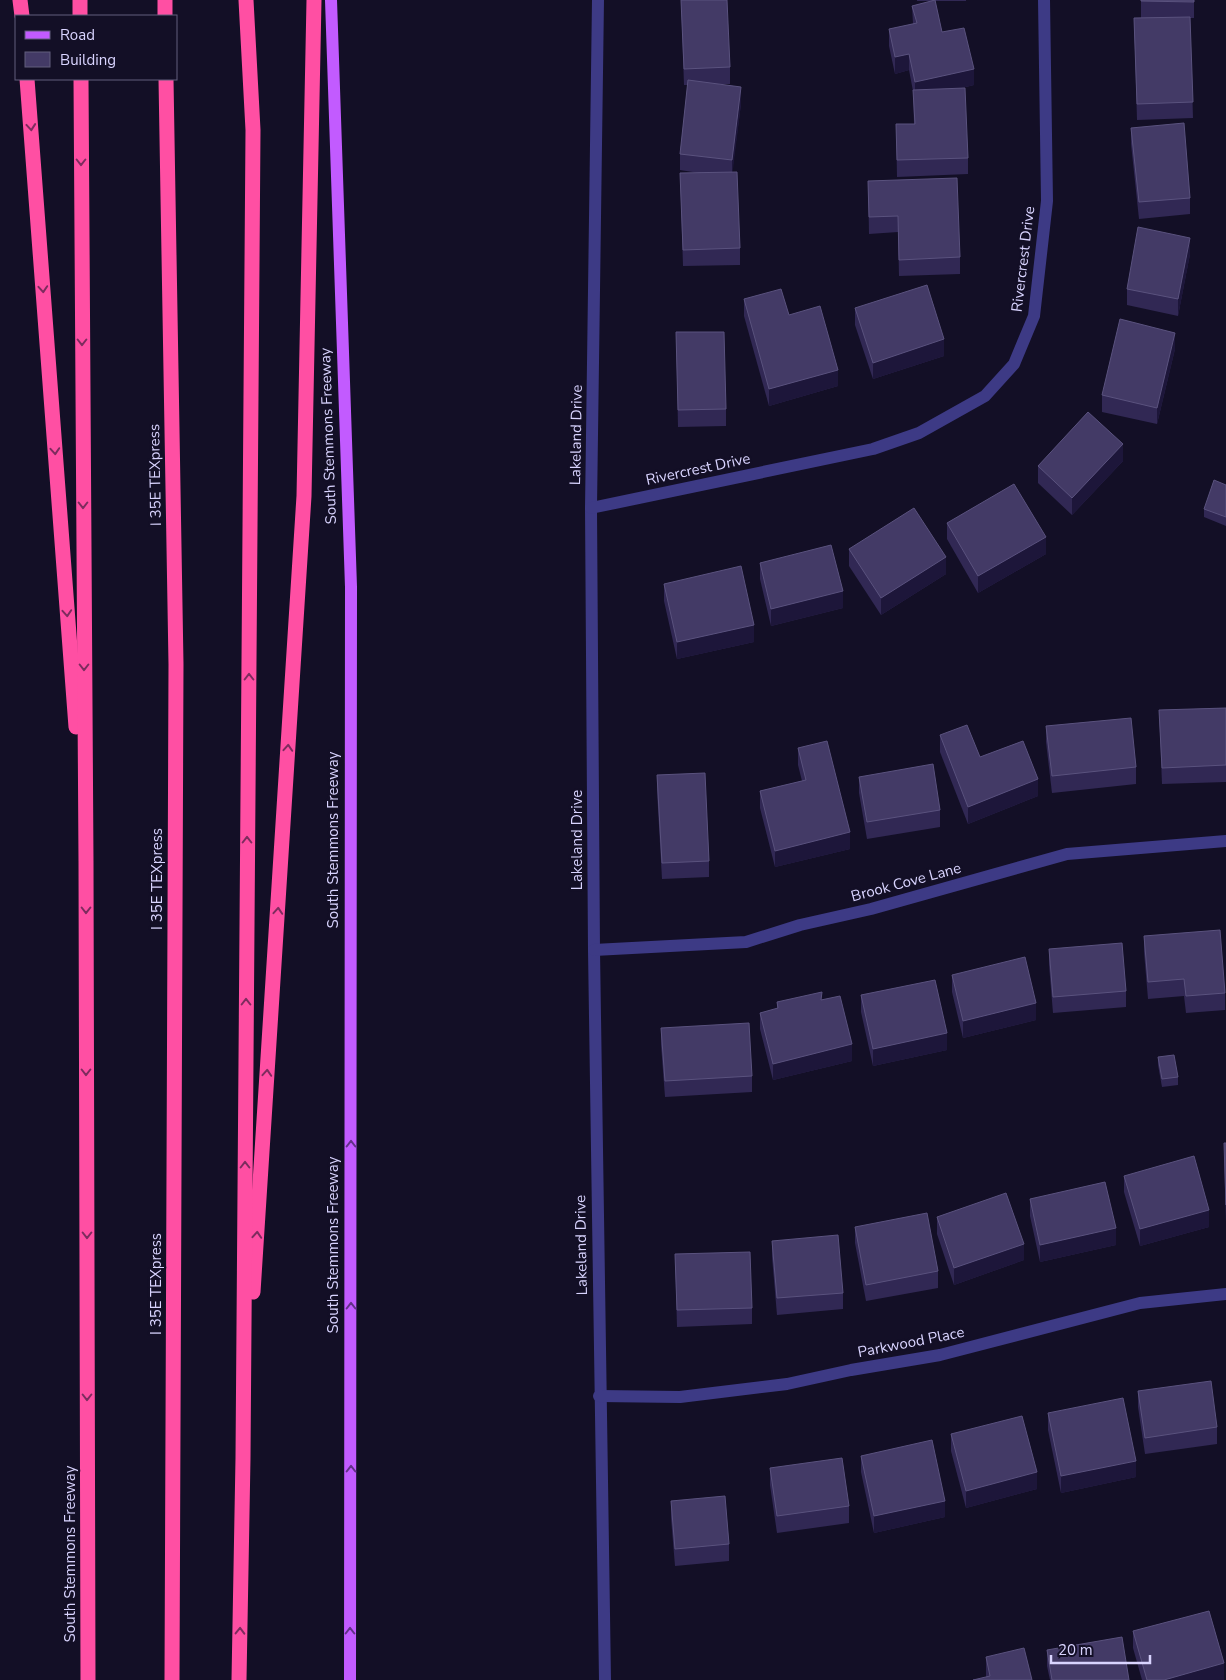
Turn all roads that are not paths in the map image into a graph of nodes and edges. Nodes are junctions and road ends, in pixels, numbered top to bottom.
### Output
1 (20, 0) edge
2 (80, 0) edge
3 (165, 0) edge
4 (169, 0) edge
5 (246, 0) edge
6 (314, 0) edge
7 (331, 0) edge
8 (598, 0) edge
9 (1044, 0) edge
10 (22, 15) edge
11 (80, 15) edge
12 (167, 15) edge
13 (167, 15) edge
14 (27, 80) edge
15 (81, 80) edge
16 (167, 80) edge
17 (591, 508) junction
18 (1226, 841) edge
19 (86, 861) junction
20 (594, 950) junction
21 (1226, 1294) edge
22 (599, 1396) junction
23 (243, 1458) junction
24 (88, 1680) edge
25 (172, 1680) edge
26 (239, 1680) edge
27 (350, 1680) edge
28 (605, 1680) edge

1 - 10 highway
2 - 11 highway
3 - 12 highway
4 - 13 highway
23 -> 5 highway
23 -> 6 highway
27 -> 7 main road, South Stemmons Freeway
8 - 17 street, Lakeland Drive
9 - 17 street, Rivercrest Drive
14 -> 19 highway
15 -> 19 highway, South Stemmons Freeway
16 - 25 highway, I 35E TEXpress
17 - 20 street, Lakeland Drive
18 - 20 street, Brook Cove Lane
19 -> 24 highway, South Stemmons Freeway
20 - 22 street, Lakeland Drive
21 - 22 street, Parkwood Place
22 - 28 street, Lakeland Drive
26 -> 23 highway

